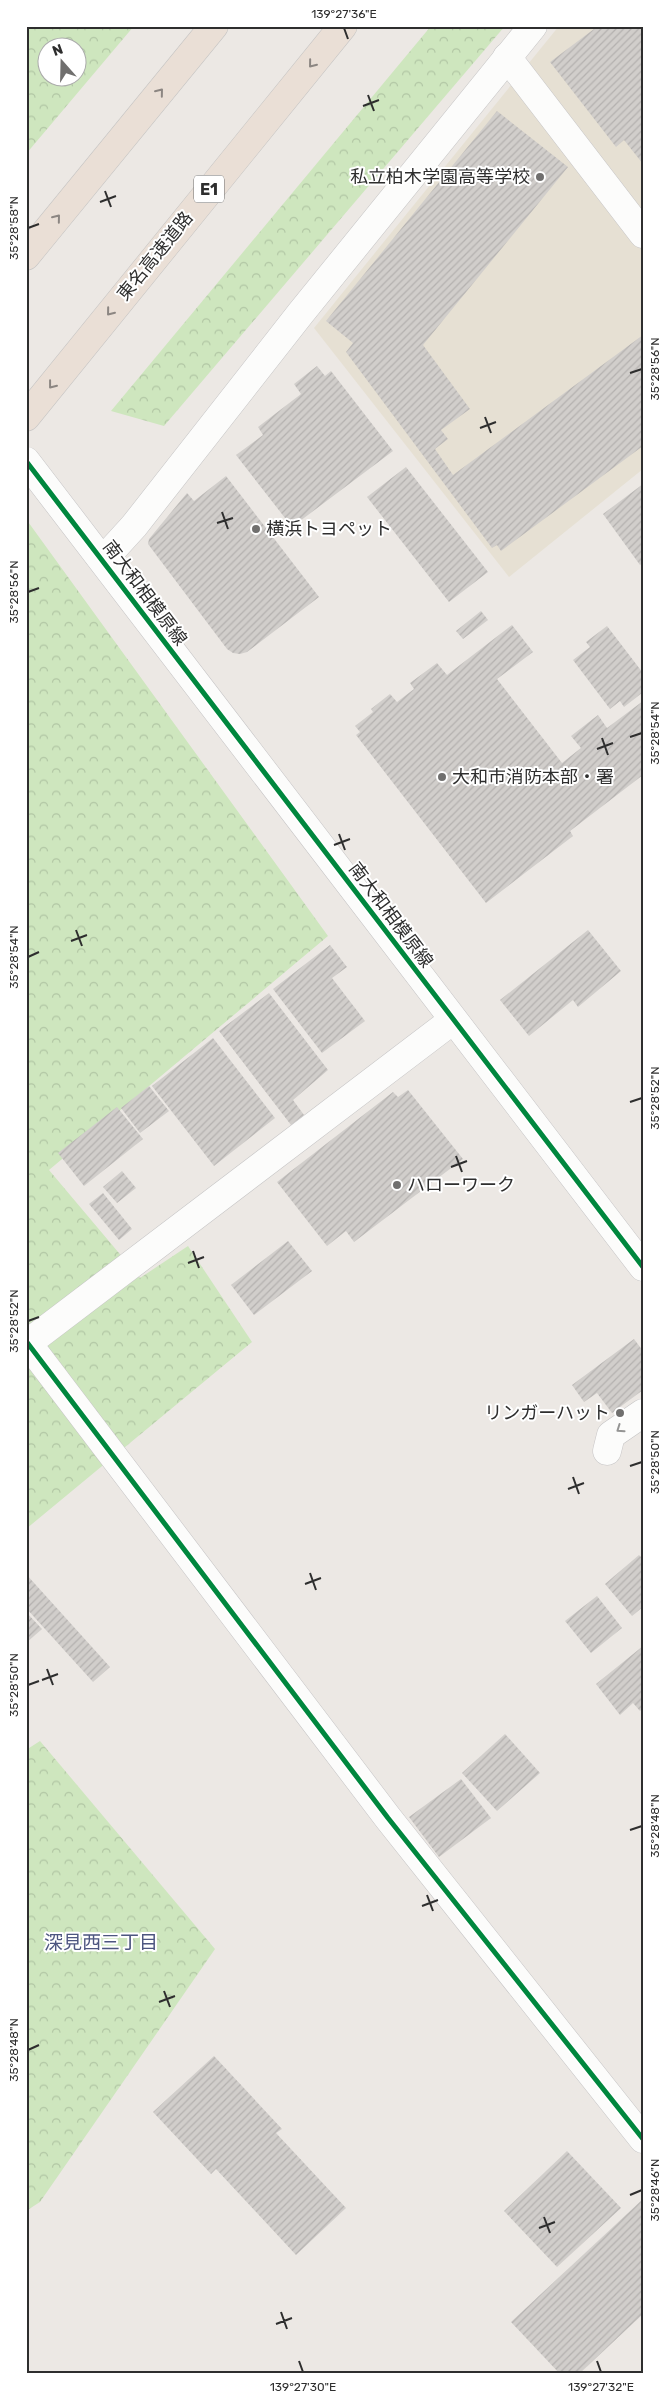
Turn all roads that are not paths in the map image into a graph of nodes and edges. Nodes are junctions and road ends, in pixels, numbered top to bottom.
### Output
1 (214, 26) edge
2 (343, 26) edge
3 (533, 26) edge
4 (507, 57) junction
5 (643, 234) edge
6 (26, 256) edge
7 (26, 417) edge
8 (26, 461) edge
9 (103, 560) junction
10 (453, 1020) junction
11 (643, 1267) edge
12 (27, 1342) edge
13 (643, 1413) edge
14 (607, 1451) dead end
15 (643, 2140) edge

6 -> 1 highway
2 -> 7 highway, 東名高速道路 / E1
3 - 4 street
4 - 5 street
4 - 9 street
8 - 9 street, 南大和相模原線
9 - 10 street, 南大和相模原線
10 - 11 street, 南大和相模原線
10 - 12 street
12 - 15 street
13 -> 14 street

